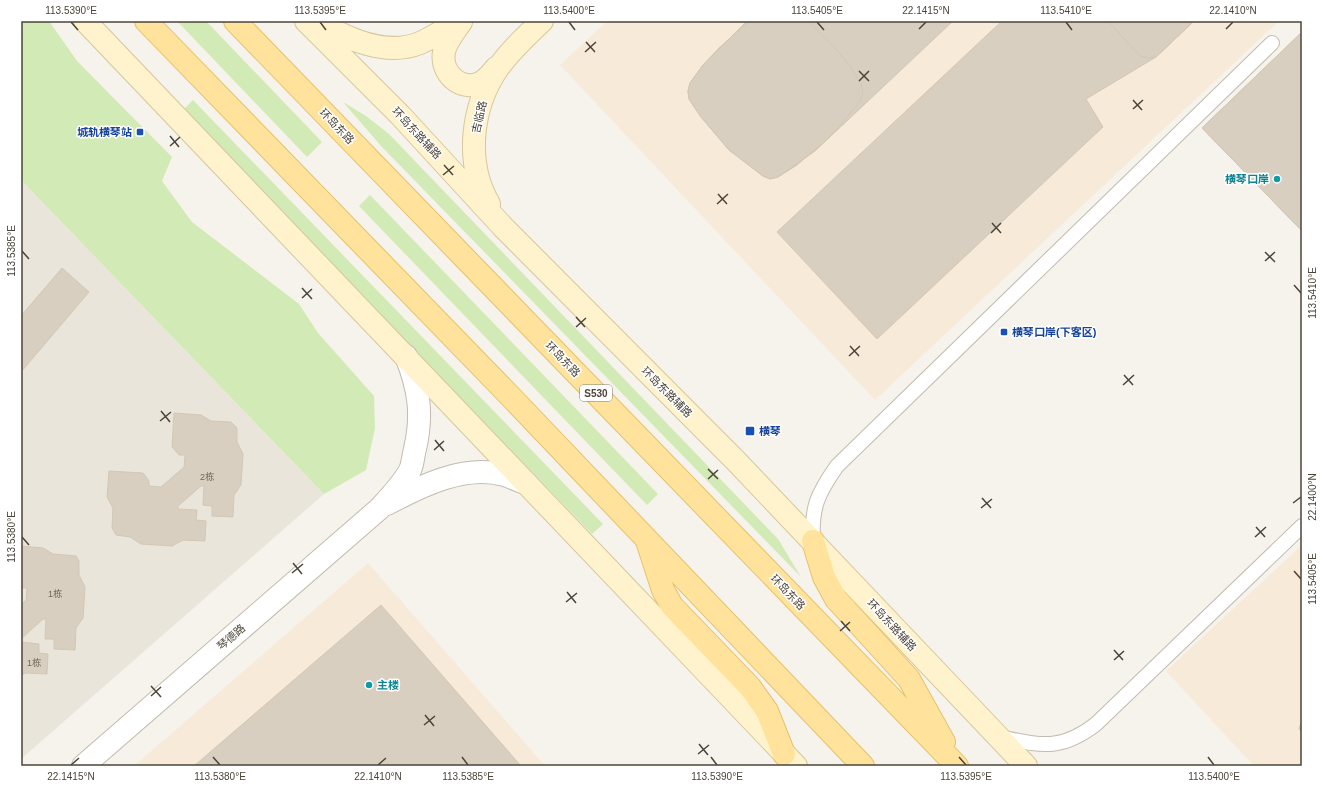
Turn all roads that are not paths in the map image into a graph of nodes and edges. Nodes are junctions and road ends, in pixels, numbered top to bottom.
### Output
1 (85, 21) edge
2 (146, 21) edge
3 (235, 21) edge
4 (306, 21) edge
5 (318, 21) edge
6 (458, 21) edge
7 (461, 21) edge
8 (542, 21) edge
9 (1272, 43) dead end
10 (504, 61) junction
11 (503, 227) junction
12 (406, 356) junction
13 (527, 484) junction
14 (379, 508) junction
15 (1302, 526) edge
16 (646, 539) junction
17 (813, 540) junction
18 (998, 737) junction
19 (790, 760) edge
20 (957, 765) edge
21 (83, 766) edge
22 (863, 766) edge
23 (1026, 766) edge

1 - 12 main road
2 - 16 main road
3 - 20 main road, 环岛东路 / S530
4 - 11 main road, 环岛东路辅路
5 - 6 main road
7 - 10 main road
8 - 10 main road, 吉临路
9 - 17 lane
10 - 11 main road, 吉临路
11 - 17 main road, 环岛东路辅路
12 - 13 main road
12 - 14 street, 琴德路
13 - 14 street, 琴德路
13 - 19 main road
14 - 21 street, 琴德路
15 - 18 lane
16 - 19 main road
16 - 22 main road
17 - 18 main road, 环岛东路辅路
17 - 20 main road
18 - 23 main road, 环岛东路辅路

